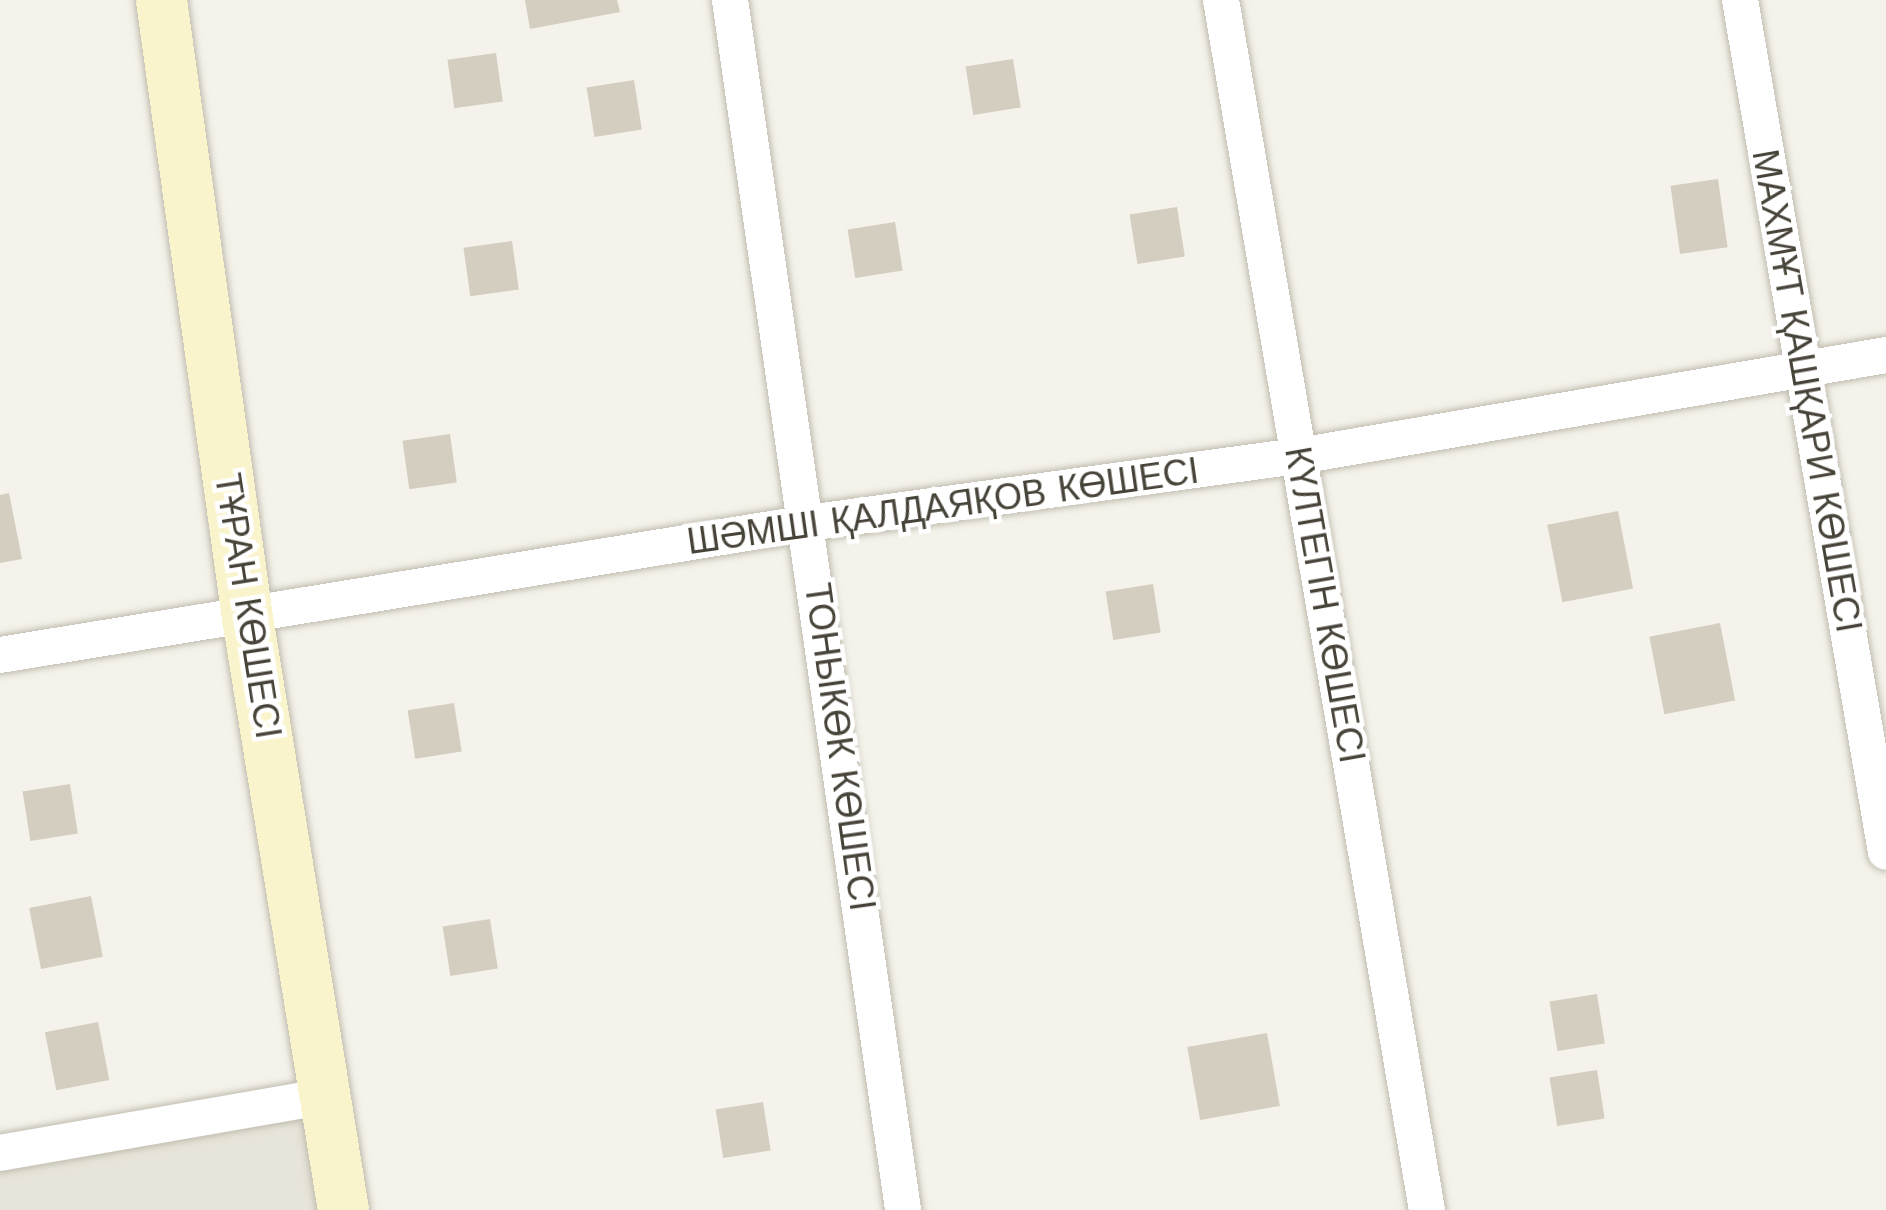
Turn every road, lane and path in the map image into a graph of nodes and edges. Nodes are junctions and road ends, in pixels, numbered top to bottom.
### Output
1 (161, 0) edge
2 (730, 0) edge
3 (1221, 0) edge
4 (1740, 0) edge
5 (1886, 355) edge
6 (1803, 374) junction
7 (1299, 456) junction
8 (808, 523) junction
9 (247, 617) junction
10 (0, 655) edge
11 (1886, 852) edge
12 (325, 1096) junction
13 (0, 1153) edge
14 (343, 1210) edge
15 (903, 1210) edge
16 (1427, 1210) edge

1 - 9 street, ТҰРАН КӨШЕСІ
2 - 8 street, ТОНЫКӨК КӨШЕСІ
3 - 7 street, КҮЛТЕГІН КӨШЕСІ
4 - 6 street, МАХМҰТ ҚАШҚАРИ КӨШЕСІ
5 - 6 street, ШӘМШІ ҚАЛДАЯҚОВ КӨШЕСІ
6 - 7 street, ШӘМШІ ҚАЛДАЯҚОВ КӨШЕСІ
6 - 11 street, МАХМҰТ ҚАШҚАРИ КӨШЕСІ
7 - 8 street, ШӘМШІ ҚАЛДАЯҚОВ КӨШЕСІ
7 - 16 street, КҮЛТЕГІН КӨШЕСІ
8 - 9 street, ШӘМШІ ҚАЛДАЯҚОВ КӨШЕСІ
8 - 15 street, ТОНЫКӨК КӨШЕСІ
9 - 10 street, ШӘМШІ ҚАЛДАЯҚОВ КӨШЕСІ
9 - 12 street, ТҰРАН КӨШЕСІ
12 - 13 street
12 - 14 street, ТҰРАН КӨШЕСІ

